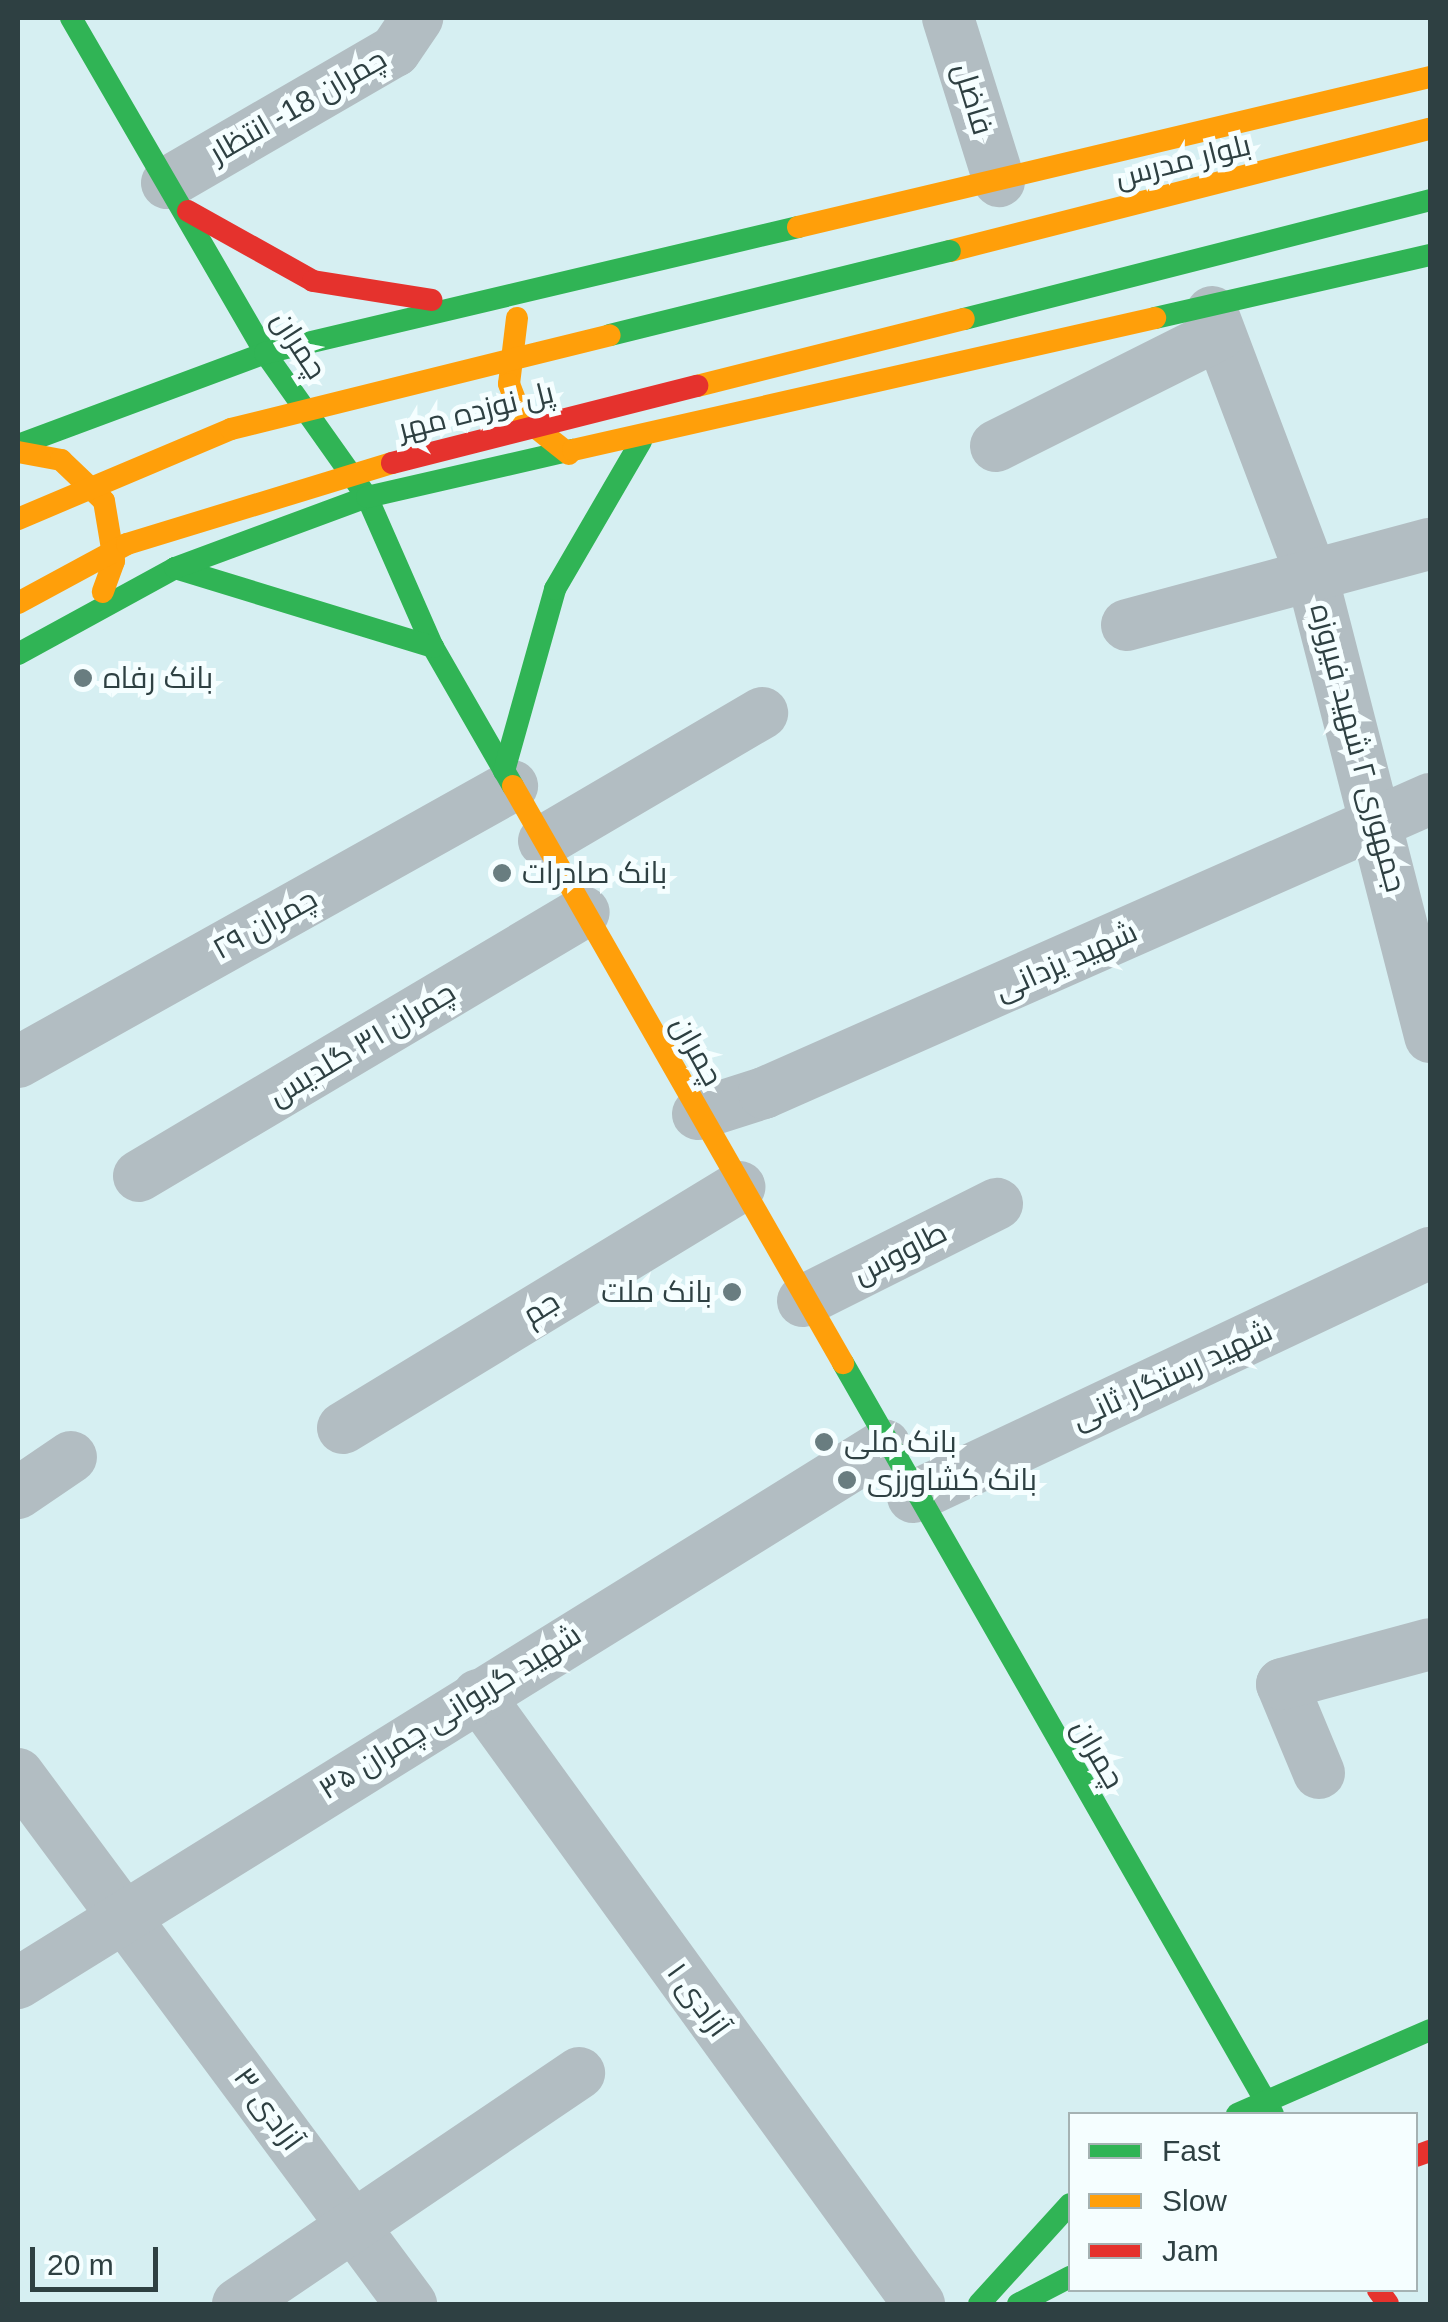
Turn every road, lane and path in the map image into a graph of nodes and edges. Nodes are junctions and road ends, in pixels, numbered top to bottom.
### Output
1 (71, 18) edge
2 (417, 18) edge
3 (948, 18) edge
4 (1430, 77) edge
5 (1430, 129) edge
6 (998, 181) junction
7 (174, 194) junction
8 (1430, 200) edge
9 (950, 250) joint
10 (1430, 255) edge
11 (536, 291) junction
12 (474, 302) junction
13 (1216, 322) junction
14 (265, 352) junction
15 (642, 441) junction
16 (996, 446) dead end
17 (18, 448) edge
18 (574, 456) junction
19 (367, 497) junction
20 (18, 520) edge
21 (1430, 544) edge
22 (175, 568) junction
23 (1312, 576) junction
24 (18, 603) edge
25 (101, 604) junction
26 (1126, 625) dead end
27 (433, 647) junction
28 (18, 654) edge
29 (762, 713) dead end
30 (508, 779) junction
31 (1430, 799) edge
32 (1381, 822) junction
33 (544, 842) junction
34 (584, 912) junction
35 (1430, 1037) edge
36 (18, 1062) edge
37 (698, 1114) junction
38 (140, 1176) dead end
39 (738, 1187) junction
40 (996, 1204) dead end
41 (1430, 1254) edge
42 (803, 1302) junction
43 (343, 1428) dead end
44 (885, 1446) junction
45 (71, 1457) dead end
46 (18, 1494) edge
47 (914, 1497) junction
48 (1430, 1644) edge
49 (478, 1695) junction
50 (1319, 1773) dead end
51 (18, 1774) edge
52 (124, 1913) junction
53 (18, 1983) edge
54 (1430, 2030) edge
55 (580, 2073) dead end
56 (1269, 2107) edge
57 (1068, 2206) edge
58 (354, 2226) junction
59 (1068, 2289) edge
60 (238, 2304) edge
61 (411, 2304) edge
62 (918, 2304) edge
63 (979, 2304) edge
64 (1018, 2304) edge

1 - 7 main road, چمران
2 - 7 street, چمران 18- انتظار
3 - 6 street, فاضل
4 - 6 main road
5 - 9 main road, بلوار مدرس
6 - 11 main road
7 - 12 main road
7 - 14 main road, چمران
8 - 24 main road, پل نوزده مهر, bridge
9 - 20 main road, پل نوزده مهر, bridge
10 - 13 main road
11 - 12 main road
11 - 18 main road
12 - 14 main road
13 - 15 main road
13 - 16 street
13 - 23 street, جمهوری ۲ شهید فیروزه
14 - 17 main road
14 - 19 main road, چمران
15 - 18 main road
15 - 30 main road
17 - 25 main road
18 - 19 main road
19 - 22 main road
19 - 27 main road, چمران
21 - 23 street
22 - 25 main road
22 - 27 main road
23 - 26 street
23 - 32 street, جمهوری ۲ شهید فیروزه
25 - 28 main road
27 - 30 main road, چمران
29 - 33 street
30 - 33 main road, چمران
30 - 36 street, چمران ۲۹
31 - 32 street, شهید یزدانی
32 - 35 street, جمهوری ۲ شهید فیروزه
32 - 37 street, شهید یزدانی
33 - 34 main road, چمران
34 - 37 main road, چمران
34 - 38 street, چمران ۳۱ گلدیس
37 - 39 main road, چمران
39 - 42 main road, چمران
39 - 43 street, جم
40 - 42 street, طاووس
41 - 47 street, شهید رستگار ثانی
42 - 44 main road, چمران
44 - 47 main road, چمران
44 - 49 street, شهید گریوانی چمران ۳۵
45 - 46 street
47 - 56 main road, چمران
48 - 50 street
49 - 52 street, شهید گریوانی چمران ۳۵
49 - 62 street, آزادی ۱
51 - 52 street, آزادی ۳
52 - 53 street, شهید گریوانی چمران ۳۵
52 - 58 street, آزادی ۳
54 - 56 main road
55 - 58 street
57 - 63 main road
58 - 60 street
58 - 61 street, آزادی ۳
59 - 64 main road

